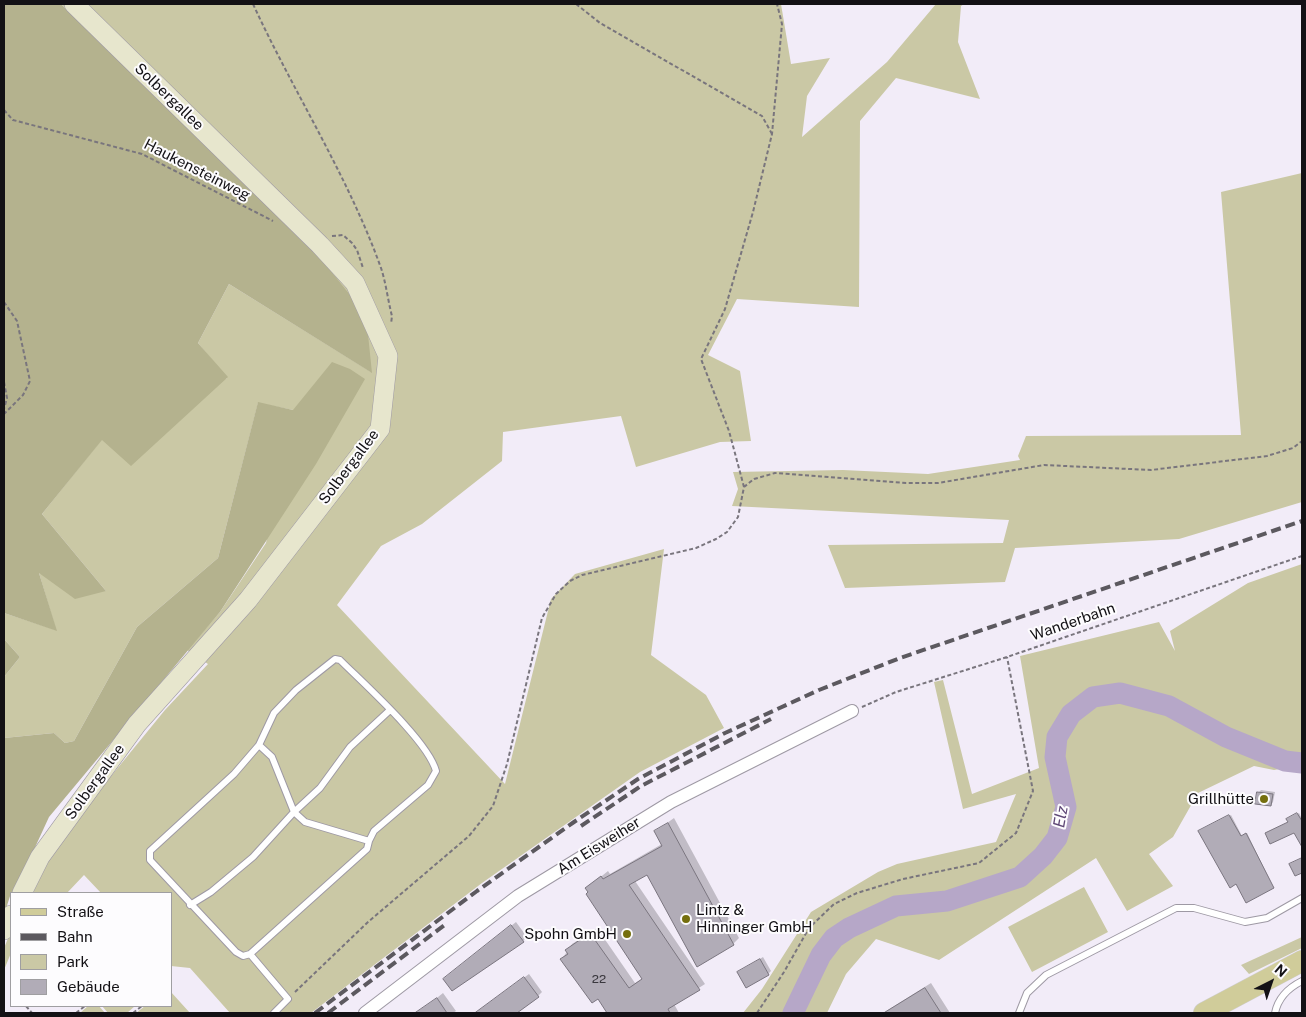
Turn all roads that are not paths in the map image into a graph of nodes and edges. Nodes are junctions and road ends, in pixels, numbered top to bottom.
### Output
1 (74, 4) edge
2 (390, 710) junction
3 (852, 711) road end
4 (259, 746) junction
5 (294, 812) junction
6 (369, 841) junction
7 (22, 892) edge
8 (1302, 898) edge
9 (190, 905) junction
10 (10, 917) edge
11 (4, 930) edge
12 (250, 954) junction
13 (1302, 961) edge
14 (1302, 981) edge
15 (274, 1013) edge
16 (366, 1013) edge
17 (1019, 1013) edge
18 (1204, 1013) edge
19 (1275, 1013) edge

1 - 7 street, Solbergallee
2 - 4 lane
2 - 5 lane
2 - 6 lane
3 - 16 street, Am Eisweiher
4 - 5 lane
4 - 9 lane
5 - 6 lane
5 - 9 lane
6 - 12 lane
8 - 17 lane
9 - 12 lane
10 - 11 street
12 - 15 lane
13 - 18 main road
14 - 19 lane

